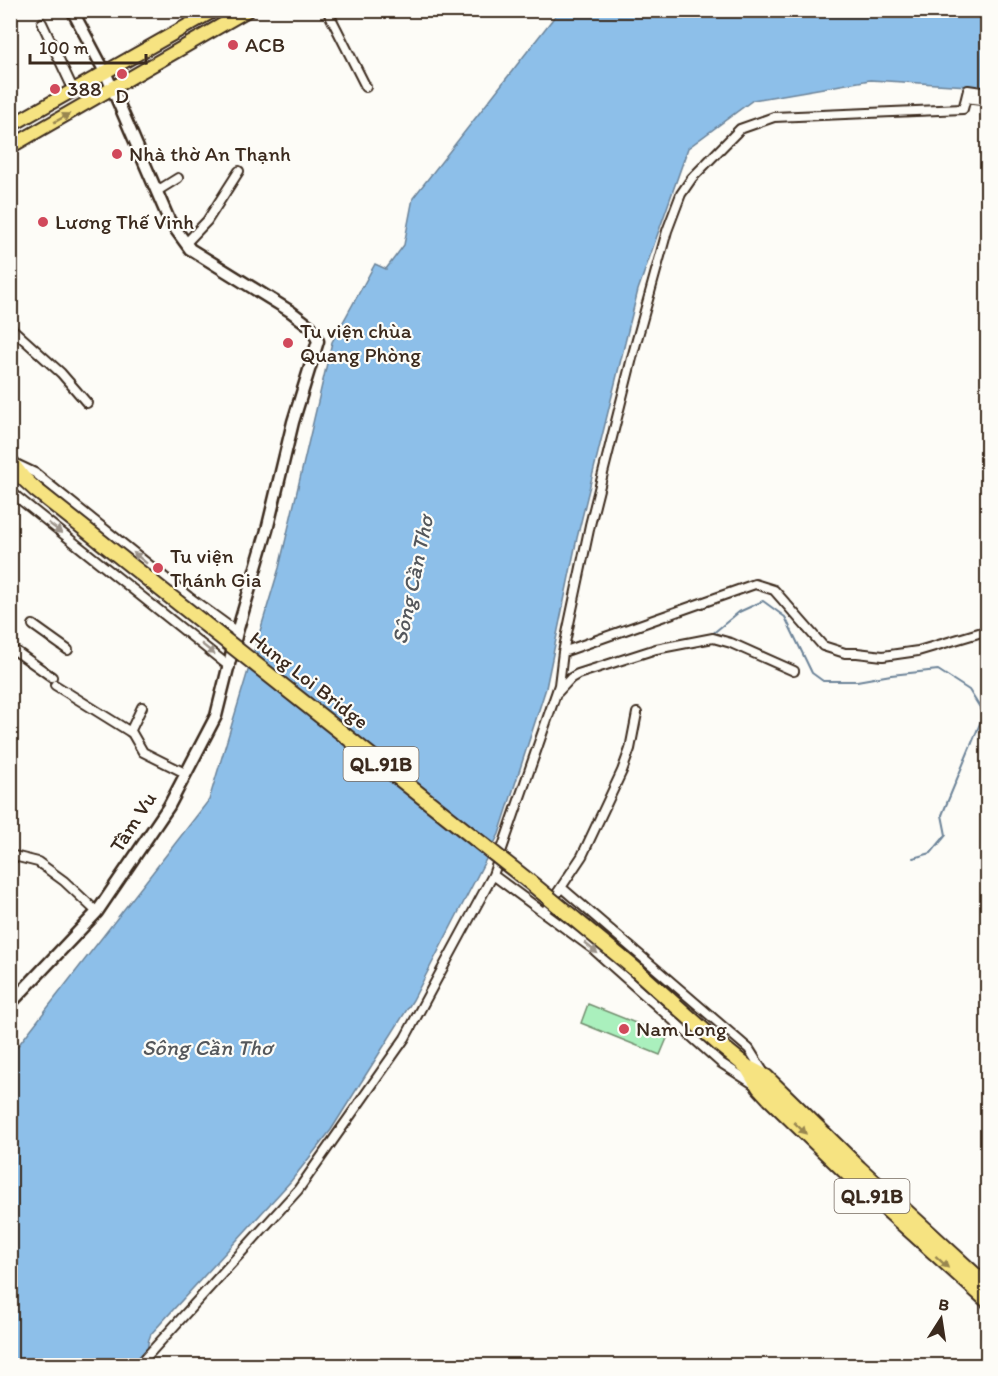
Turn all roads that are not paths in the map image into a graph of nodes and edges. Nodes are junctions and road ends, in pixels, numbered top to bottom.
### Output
1 (72, 10) edge
2 (215, 10) edge
3 (248, 10) edge
4 (327, 10) edge
5 (42, 23) dead end
6 (106, 74) junction
7 (366, 87) dead end
8 (114, 89) junction
9 (74, 92) junction
10 (987, 93) edge
11 (966, 98) junction
12 (987, 101) edge
13 (10, 126) edge
14 (10, 147) edge
15 (239, 171) dead end
16 (178, 178) dead end
17 (157, 191) junction
18 (186, 243) junction
19 (10, 327) edge
20 (87, 403) dead end
21 (11, 461) edge
22 (17, 477) edge
23 (10, 490) edge
24 (33, 626) dead end
25 (237, 632) junction
26 (982, 632) dead end
27 (68, 650) dead end
28 (16, 652) dead end
29 (563, 655) junction
30 (230, 667) junction
31 (794, 671) dead end
32 (555, 696) junction
33 (142, 707) dead end
34 (637, 712) dead end
35 (130, 732) junction
36 (185, 773) junction
37 (10, 855) edge
38 (493, 875) junction
39 (562, 888) junction
40 (97, 912) junction
41 (544, 913) junction
42 (10, 1004) edge
43 (762, 1082) junction
44 (855, 1172) junction
45 (987, 1287) edge
46 (987, 1301) edge
47 (138, 1365) edge

1 - 6 street
2 - 6 main road
3 - 8 main road
4 - 7 street
5 - 9 street
6 - 8 street
6 - 9 main road
14 -> 8 main road
8 - 17 street
9 - 13 main road
10 - 11 street
11 - 12 street
11 - 29 street
15 - 18 street
16 - 17 street
17 - 18 street
18 - 25 street, Tầm Vu
19 - 20 street
21 - 22 highway, QL.91B
25 -> 21 street
22 - 43 highway, Hung Loi Bridge / QL.91B, bridge
23 -> 30 street
24 - 27 street
25 - 30 street, Tầm Vu
26 - 29 street
28 - 35 street
29 - 32 street
30 - 36 street, Tầm Vu
31 - 32 street
32 - 38 street
33 - 35 street
34 - 39 street
35 - 36 street
36 - 40 street, Tầm Vu
37 - 40 street
38 - 41 street
38 - 47 street
39 - 41 street
39 - 43 street
40 - 42 street, Tầm Vu
41 -> 43 street
43 - 44 highway, QL.91B
44 - 45 highway, QL.91B
44 -> 46 highway, QL.91B

